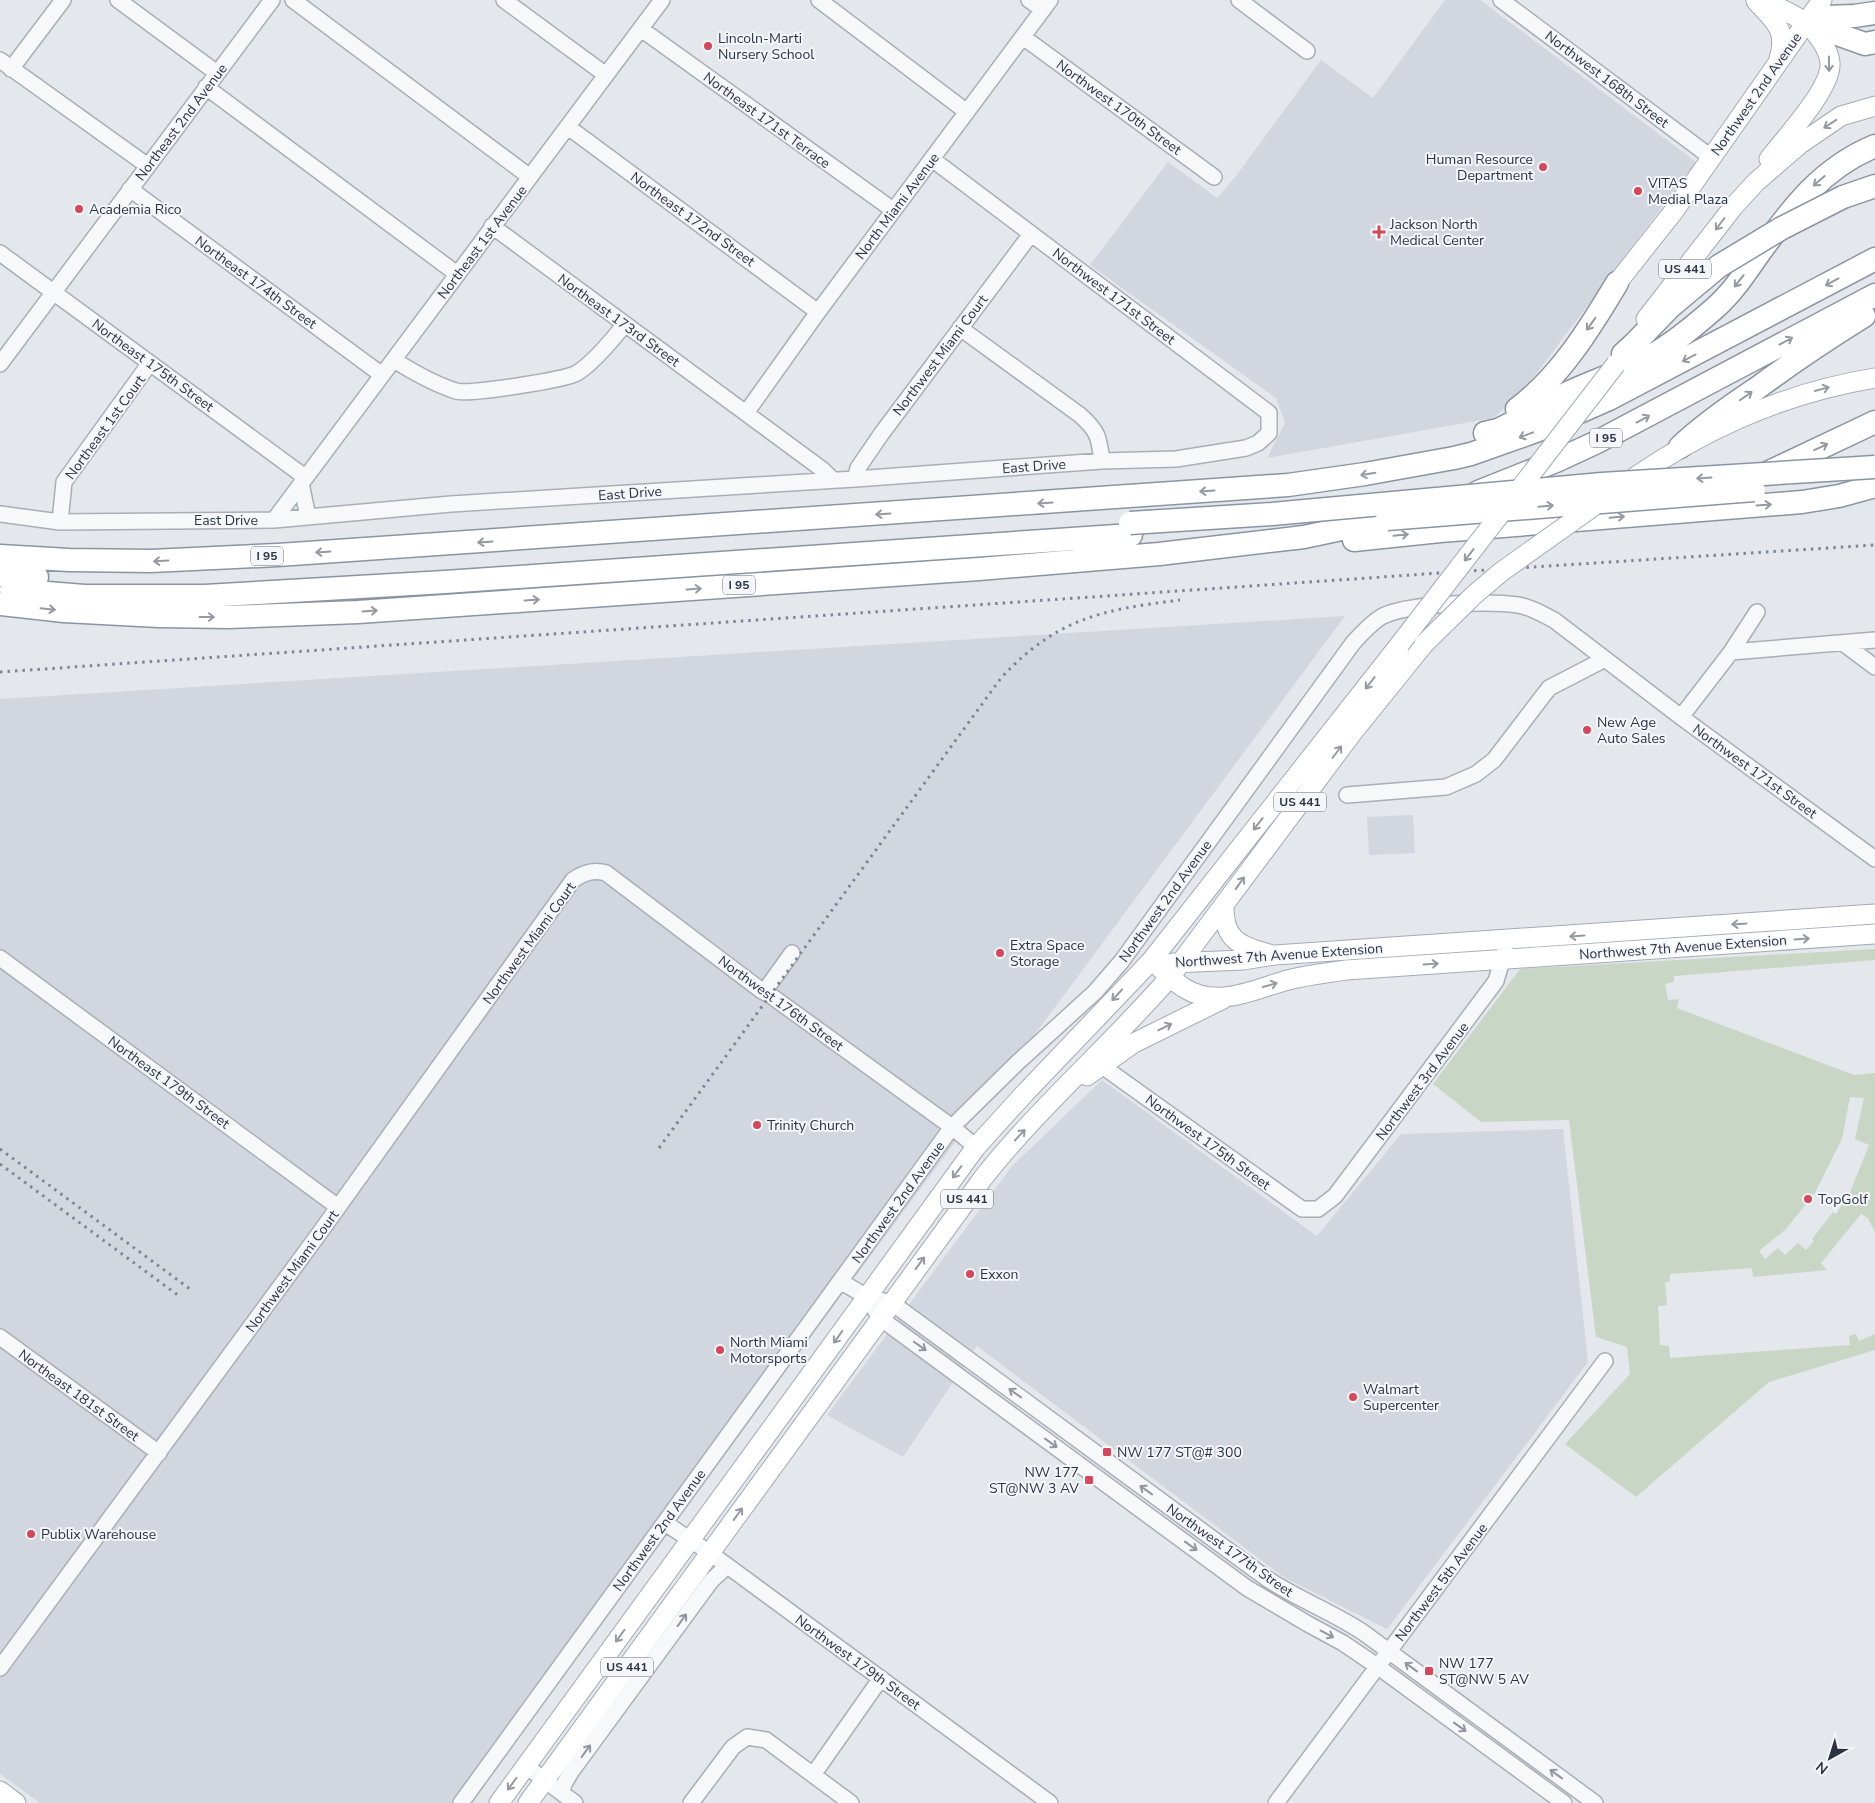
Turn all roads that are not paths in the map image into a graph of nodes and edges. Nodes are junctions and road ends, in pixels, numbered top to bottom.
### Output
1 (63, 0) edge
2 (118, 0) edge
3 (272, 0) edge
4 (293, 0) edge
5 (504, 0) edge
6 (662, 0) edge
7 (818, 0) edge
8 (1030, 0) edge
9 (1239, 0) edge
10 (1501, 0) edge
11 (1755, 0) edge
12 (1763, 0) edge
13 (1822, 0) edge
14 (1852, 0) edge
15 (1875, 4) edge
16 (1047, 5) edge
17 (1875, 13) edge
18 (1806, 23) junction
19 (641, 29) junction
20 (1023, 37) junction
21 (1872, 43) edge
22 (1307, 51) dead end
23 (1778, 62) junction
24 (6, 64) edge
25 (218, 72) junction
26 (606, 75) junction
27 (206, 87) junction
28 (1875, 106) edge
29 (967, 112) junction
30 (568, 127) junction
31 (1875, 146) edge
32 (1712, 158) junction
33 (932, 160) junction
34 (148, 166) junction
35 (530, 177) junction
36 (1214, 177) dead end
37 (1875, 186) edge
38 (1751, 187) junction
39 (130, 190) junction
40 (893, 210) junction
41 (492, 226) junction
42 (1031, 234) junction
43 (0, 253) edge
44 (1875, 259) edge
45 (457, 274) junction
46 (1617, 283) joint
47 (53, 292) junction
48 (1875, 295) edge
49 (1875, 308) edge
50 (818, 312) junction
51 (625, 324) junction
52 (960, 328) junction
53 (1619, 359) junction
54 (394, 360) junction
55 (150, 363) junction
56 (0, 364) edge
57 (382, 375) junction
58 (1875, 378) edge
59 (746, 413) junction
60 (1875, 422) edge
61 (1487, 432) junction
62 (1258, 443) joint
63 (1680, 447) junction
64 (1102, 461) junction
65 (1416, 464) junction
66 (1875, 466) edge
67 (855, 479) junction
68 (303, 480) junction
69 (833, 480) junction
70 (1875, 481) edge
71 (1875, 486) edge
72 (0, 514) edge
73 (1645, 514) junction
74 (308, 517) junction
75 (274, 520) junction
76 (60, 522) junction
77 (1131, 529) junction
78 (1318, 535) junction
79 (0, 556) edge
80 (0, 575) edge
81 (0, 590) edge
82 (0, 604) edge
83 (1448, 605) joint
84 (1757, 612) dead end
85 (1875, 640) edge
86 (1843, 643) junction
87 (1731, 652) junction
88 (1605, 658) junction
89 (1875, 666) edge
90 (1681, 717) junction
91 (1347, 795) dead end
92 (1875, 859) edge
93 (582, 874) joint
94 (1224, 905) junction
95 (1875, 914) edge
96 (1875, 934) edge
97 (1505, 950) junction
98 (792, 953) dead end
99 (1275, 955) junction
100 (0, 958) edge
101 (1152, 961) junction
102 (1175, 970) junction
103 (764, 992) junction
104 (1223, 998) junction
105 (1102, 1066) junction
106 (1051, 1102) junction
107 (952, 1128) junction
108 (976, 1148) junction
109 (338, 1207) junction
110 (1318, 1209) joint
111 (840, 1281) junction
112 (866, 1297) junction
113 (892, 1303) junction
114 (880, 1318) junction
115 (0, 1337) edge
116 (1605, 1361) dead end
117 (159, 1453) junction
118 (665, 1523) junction
119 (690, 1541) junction
120 (710, 1553) junction
121 (727, 1566) junction
122 (1389, 1651) junction
123 (1377, 1666) junction
124 (0, 1668) edge
125 (881, 1678) junction
126 (526, 1766) junction
127 (813, 1774) junction
128 (544, 1780) junction
129 (0, 1791) edge
130 (562, 1793) junction
131 (843, 1801) edge
132 (16, 1803) edge
133 (461, 1803) edge
134 (499, 1803) edge
135 (528, 1803) edge
136 (575, 1803) edge
137 (691, 1803) edge
138 (1050, 1803) edge
139 (1276, 1803) edge
140 (1564, 1803) edge
141 (1595, 1803) edge

1 - 24 street
2 - 25 street
3 - 25 street, Northeast 2nd Avenue
4 - 35 street
5 - 26 street
6 - 19 street, Northeast 1st Avenue
7 - 29 street
8 - 16 street
9 - 22 street
10 - 32 street, Northwest 168th Street
11 - 23 main road
12 - 18 main road
13 - 18 main road, Northwest 2nd Avenue
14 - 15 highway
16 - 20 street, North Miami Avenue
17 - 18 highway
18 - 21 highway
18 - 23 main road, Northwest 2nd Avenue
18 -> 38 main road
19 - 26 street, Northeast 1st Avenue
19 - 40 street, Northeast 171st Terrace
20 - 29 street, North Miami Avenue
20 - 36 street, Northwest 170th Street
23 - 32 main road, Northwest 2nd Avenue
24 - 34 street
25 - 27 street, Northeast 2nd Avenue
26 - 30 street, Northeast 1st Avenue
27 - 34 street, Northeast 2nd Avenue
27 - 45 street
28 -> 38 main road, US 441
29 - 33 street, North Miami Avenue
30 - 35 street, Northeast 1st Avenue
30 - 50 street, Northeast 172nd Street
31 -> 61 highway
32 - 46 main road, Northwest 2nd Avenue
33 - 40 street, North Miami Avenue
33 - 42 street, Northwest 171st Street
34 - 39 street, Northeast 2nd Avenue
35 - 41 street, Northeast 1st Avenue
37 - 53 highway, bridge
38 -> 53 main road, US 441
39 - 47 street, Northeast 2nd Avenue
39 - 57 street, Northeast 174th Street
40 - 50 street, North Miami Avenue
41 - 45 street, Northeast 1st Avenue
41 - 51 street, Northeast 173rd Street
42 - 52 street, Northwest Miami Court
42 - 62 street, Northwest 171st Street
43 - 47 street, Northeast 175th Street
44 -> 65 highway, I 95
45 - 54 street, Northeast 1st Avenue
46 -> 61 highway
47 - 55 street, Northeast 175th Street
47 - 56 street, Northeast 2nd Avenue
78 -> 48 highway, I 95
63 -> 49 highway
50 - 59 street, North Miami Avenue
51 - 54 street
51 - 59 street, Northeast 173rd Street
52 - 64 street
52 - 67 street, Northwest Miami Court
53 -> 101 main road, US 441, bridge
54 - 57 street, Northeast 1st Avenue
55 - 68 street, Northeast 175th Street
55 - 76 street, Northeast 1st Court
57 - 68 street, Northeast 1st Avenue
63 -> 58 main road, US 441
59 - 69 street, Northeast 173rd Street
73 -> 60 highway
61 - 65 highway
62 - 64 street, East Drive
94 -> 63 main road, US 441, bridge
64 - 67 street, East Drive
65 -> 79 highway, I 95
66 -> 77 highway, bridge
67 - 69 street, East Drive
68 - 74 street
68 - 75 street, Northeast 1st Avenue
69 - 74 street, East Drive
77 -> 70 highway, bridge
73 -> 71 highway
72 - 76 street, East Drive
78 -> 73 highway
74 - 75 street, East Drive
75 - 76 street, East Drive
77 - 80 highway
77 - 81 highway
82 -> 78 highway, I 95
83 - 88 street, Northwest 171st Street
83 - 107 street, Northwest 2nd Avenue
84 - 87 street
85 - 86 street
86 - 87 street
86 - 89 street
87 - 90 street
88 - 90 street, Northwest 171st Street
88 - 91 street
90 - 92 street, Northwest 171st Street
93 - 103 street, Northwest 176th Street
93 - 109 street, Northwest Miami Court
94 - 99 main road
94 - 102 main road, US 441
95 -> 97 main road, Northwest 7th Avenue Extension
97 -> 96 main road, Northwest 7th Avenue Extension
97 - 99 main road, Northwest 7th Avenue Extension
104 -> 97 main road, Northwest 7th Avenue Extension
97 - 110 street, Northwest 3rd Avenue
98 - 103 street
99 - 102 main road, Northwest 7th Avenue Extension
100 - 109 street, Northeast 179th Street
101 - 102 main road, Northwest 7th Avenue Extension
101 -> 108 main road, Northwest 2nd Avenue / US 441
102 - 104 main road, Northwest 7th Avenue Extension
102 - 106 main road, US 441
103 - 107 street, Northwest 176th Street
105 -> 104 main road
105 - 106 main road
105 - 110 street, Northwest 175th Street
113 -> 106 main road, US 441
107 - 108 street, Northwest 176th Street
107 - 111 street, Northwest 2nd Avenue
108 -> 112 main road, Northwest 2nd Avenue / US 441
109 - 117 street, Northwest Miami Court
111 - 112 street, Northwest 177th Street
111 - 118 street, Northwest 2nd Avenue
112 - 113 street, Northwest 177th Street
112 - 114 street, Northwest 177th Street
112 -> 119 main road, Northwest 2nd Avenue / US 441
113 - 114 main road, US 441
122 -> 113 street, Northwest 177th Street
120 -> 114 main road, US 441
114 -> 123 street, Northwest 177th Street
115 - 117 street, Northeast 181st Street
116 - 122 street, Northwest 5th Avenue
117 - 124 street, Northwest Miami Court
118 - 119 street, Northwest 179th Street
118 - 133 street, Northwest 2nd Avenue
119 - 120 street, Northwest 179th Street
119 -> 126 main road, Northwest 2nd Avenue / US 441
120 - 121 street, Northwest 179th Street
120 - 128 main road, US 441
121 - 125 street, Northwest 179th Street
130 -> 121 street
122 - 123 street, Northwest 5th Avenue
141 -> 122 street, Northwest 177th Street
123 - 139 street, Northwest 5th Avenue
123 -> 140 street, Northwest 177th Street
125 - 127 street
125 - 138 street, Northwest 179th Street
126 - 128 street
126 -> 134 main road, Northwest 2nd Avenue / US 441
127 - 131 street
127 - 137 street
128 - 130 street
128 - 135 main road, US 441
129 - 132 main road
130 - 136 street

